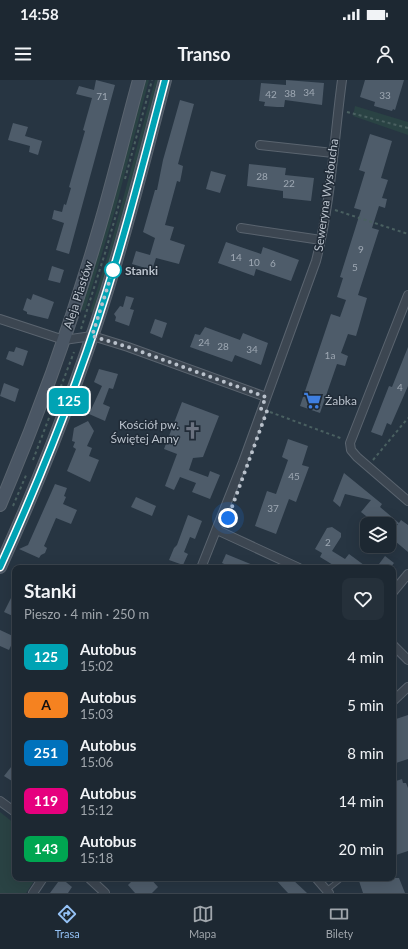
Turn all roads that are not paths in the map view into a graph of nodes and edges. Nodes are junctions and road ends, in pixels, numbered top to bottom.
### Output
1 (139, 80) edge
2 (165, 80) edge
3 (342, 80) edge
4 (260, 145) dead end
5 (333, 153) junction
6 (241, 228) dead end
7 (322, 240) junction
8 (408, 296) edge
9 (0, 319) edge
10 (92, 336) junction
11 (64, 340) junction
12 (266, 397) junction
13 (408, 501) edge
14 (0, 505) edge
15 (217, 530) junction
16 (202, 565) edge
17 (293, 565) edge
18 (0, 567) edge
19 (408, 574) edge
20 (396, 588) edge
21 (396, 648) edge
22 (408, 660) edge
23 (408, 687) edge
24 (396, 698) edge
25 (0, 801) edge
26 (12, 810) edge
27 (41, 881) edge
28 (92, 881) edge
29 (319, 881) edge
30 (339, 881) edge
31 (328, 892) edge
32 (33, 893) edge
33 (105, 893) edge

1 - 11 street, Aleja Piastów
2 - 10 street
3 - 5 street, Seweryna Wysłoucha
4 - 5 street
5 - 7 street, Seweryna Wysłoucha
6 - 7 street
7 - 12 street, Seweryna Wysłoucha
8 - 13 street
9 - 11 street
10 - 11 street
10 - 12 street
10 - 18 street
11 - 14 street, Aleja Piastów
12 - 15 street, Seweryna Wysłoucha
15 - 16 street, Seweryna Wysłoucha
15 - 17 street
19 - 20 street
21 - 22 street
23 - 24 street
25 - 26 street
27 - 32 street
28 - 33 street
29 - 31 street
30 - 31 lane

